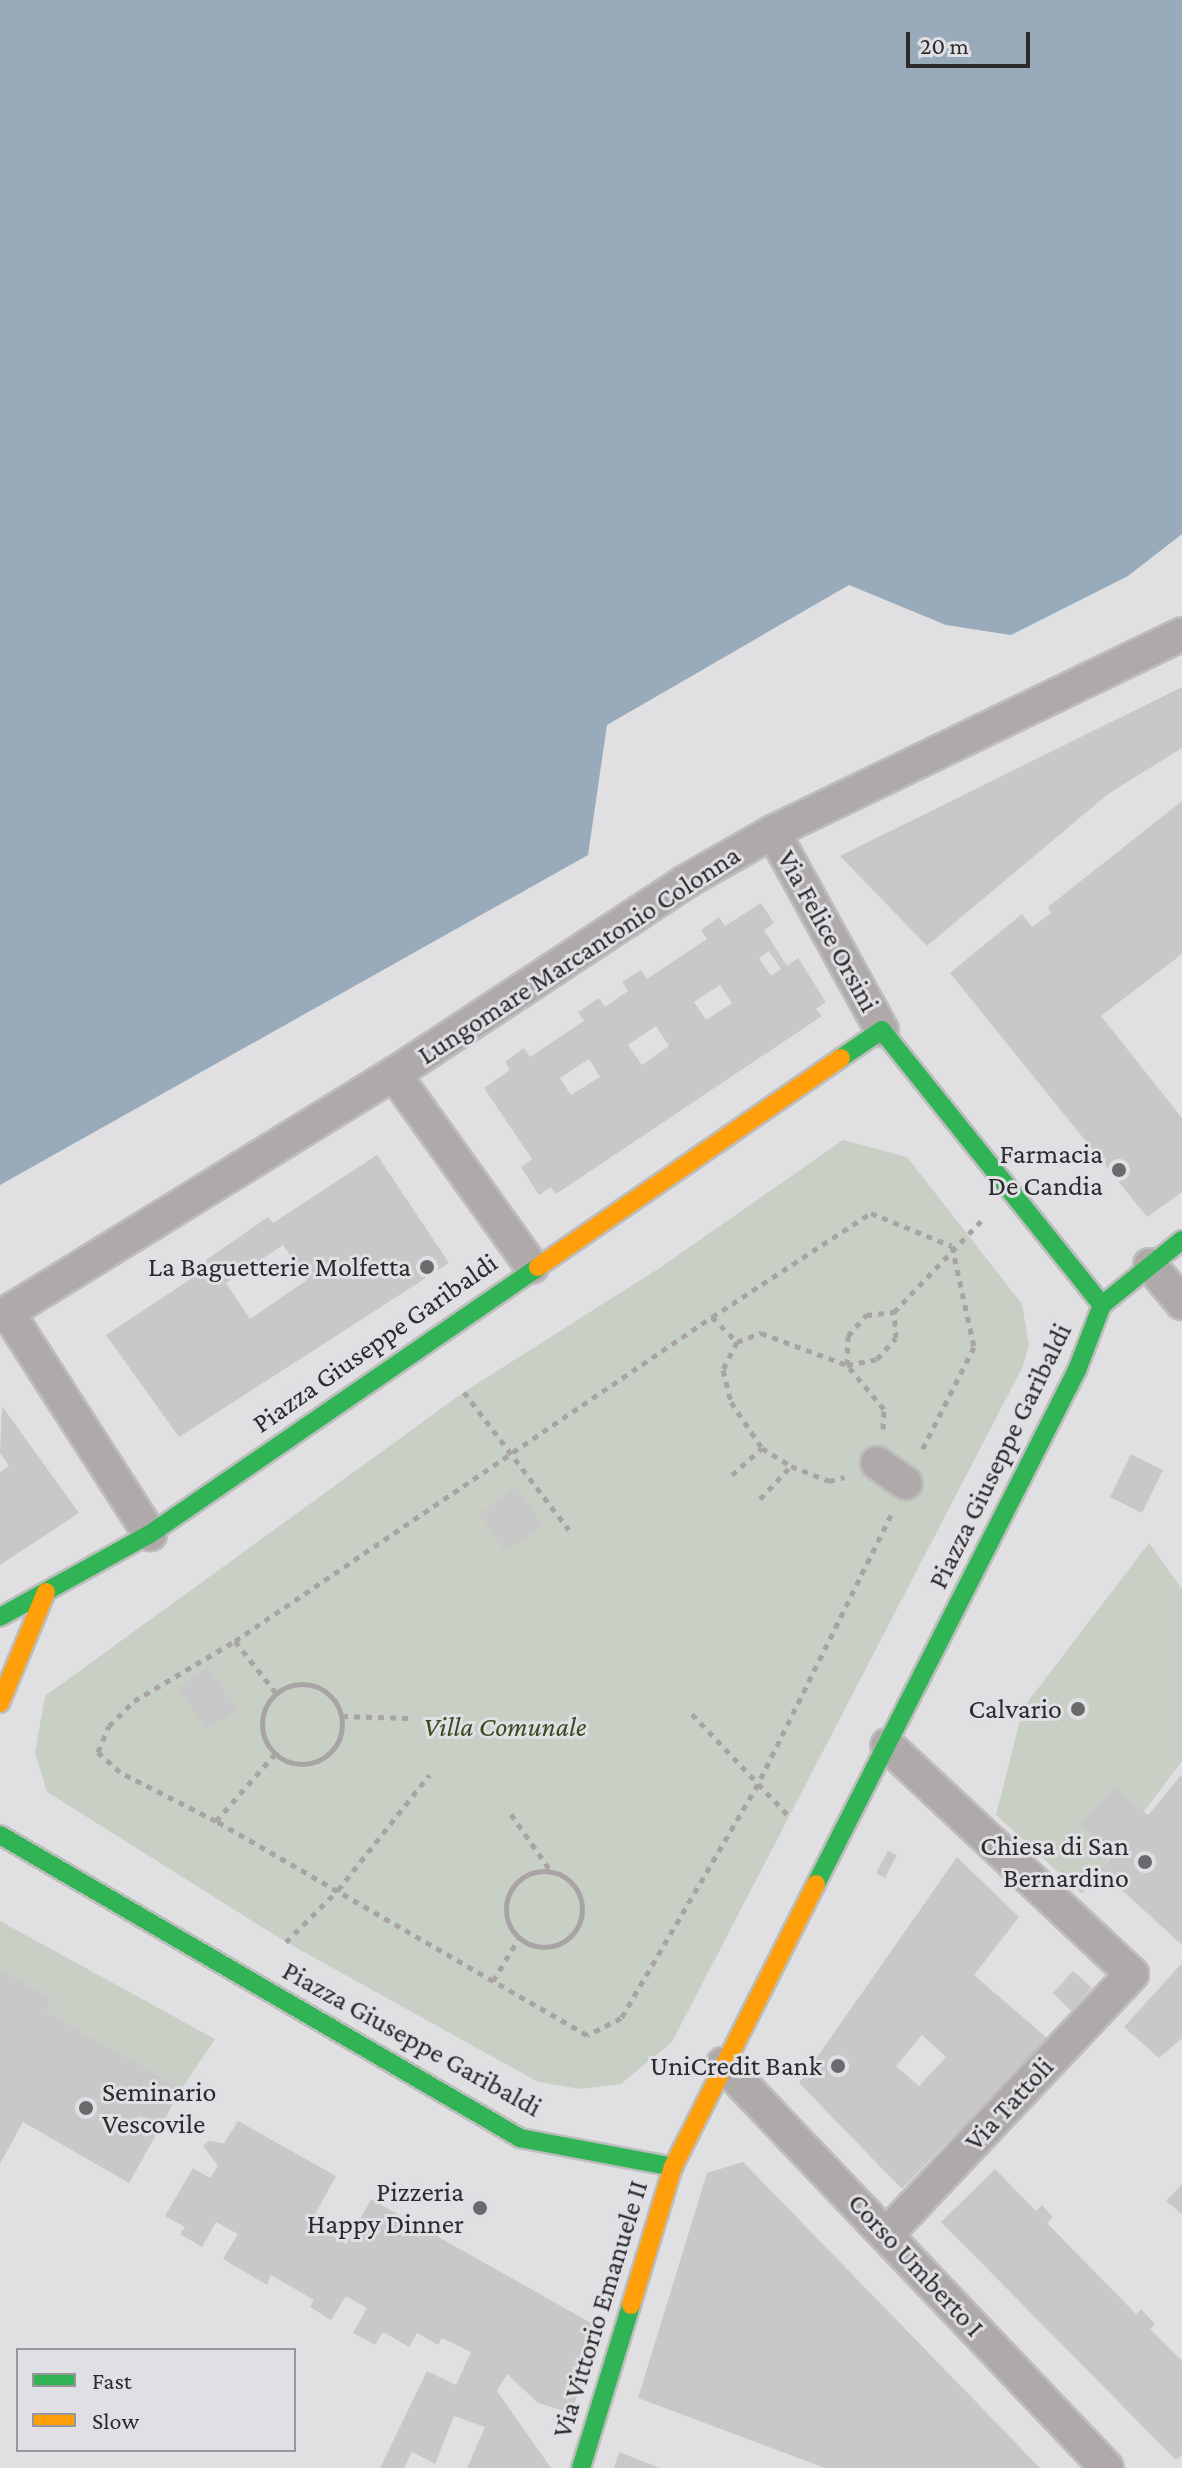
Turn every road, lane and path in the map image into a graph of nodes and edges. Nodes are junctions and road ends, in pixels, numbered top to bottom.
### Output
1 (1182, 634) edge
2 (773, 832) junction
3 (882, 1030) junction
4 (394, 1074) junction
5 (970, 1230) dead end
6 (1182, 1240) edge
7 (1150, 1265) junction
8 (532, 1267) junction
9 (1182, 1303) edge
10 (1102, 1305) junction
11 (894, 1312) junction
12 (4, 1315) edge
13 (737, 1342) junction
14 (847, 1365) junction
15 (464, 1392) dead end
16 (762, 1448) junction
17 (510, 1453) junction
18 (877, 1463) junction
19 (791, 1466) junction
20 (732, 1475) dead end
21 (906, 1483) dead end
22 (760, 1499) dead end
23 (569, 1530) dead end
24 (150, 1534) junction
25 (46, 1592) junction
26 (0, 1617) edge
27 (235, 1641) junction
28 (276, 1693) junction
29 (0, 1703) edge
30 (692, 1714) dead end
31 (342, 1716) junction
32 (409, 1718) dead end
33 (887, 1745) junction
34 (275, 1754) junction
35 (429, 1775) dead end
36 (758, 1784) junction
37 (511, 1814) dead end
38 (788, 1815) dead end
39 (216, 1821) junction
40 (0, 1835) edge
41 (551, 1871) junction
42 (338, 1890) junction
43 (519, 1938) junction
44 (286, 1942) dead end
45 (493, 1981) junction
46 (723, 2064) junction
47 (673, 2167) junction
48 (887, 2234) junction
49 (581, 2468) edge
50 (1107, 2468) edge

1 - 2 street, Lungomare Marcantonio Colonna
2 - 3 street, Via Felice Orsini
2 - 4 street, Lungomare Marcantonio Colonna
3 - 8 street, Piazza Giuseppe Garibaldi
3 - 10 street, Piazza Giuseppe Garibaldi
4 - 8 street
4 - 12 street, Lungomare Marcantonio Colonna
5 - 11 path
6 - 7 street
7 - 9 street
7 - 10 street
8 - 24 street, Piazza Giuseppe Garibaldi
10 - 33 street, Piazza Giuseppe Garibaldi
11 - 14 path
11 - 14 path
12 - 24 street
13 - 14 path
13 - 16 path
13 - 17 path
14 - 18 path
15 - 17 path
16 - 19 path
16 - 20 path
17 - 23 path
17 - 27 path
18 - 19 path
18 - 21 street
19 - 22 path
24 - 25 street, Piazza Giuseppe Garibaldi
25 - 26 street, Piazza Giuseppe Garibaldi
25 - 29 street
27 - 28 path
27 - 39 path
28 - 31 path
28 - 34 path
30 - 36 path
31 - 32 path
31 - 34 path
33 - 46 street, Piazza Giuseppe Garibaldi
33 - 48 street, Via Tattoli
34 - 39 path
35 - 42 path
36 - 38 path
36 - 45 path
37 - 41 path
39 - 42 path
40 - 47 street, Piazza Giuseppe Garibaldi
41 - 43 path
41 - 43 path
42 - 44 path
42 - 45 path
43 - 45 path
46 - 47 street, Piazza Giuseppe Garibaldi
46 - 48 street, Corso Umberto I
47 - 49 street, Via Vittorio Emanuele II
48 - 50 street, Corso Umberto I

